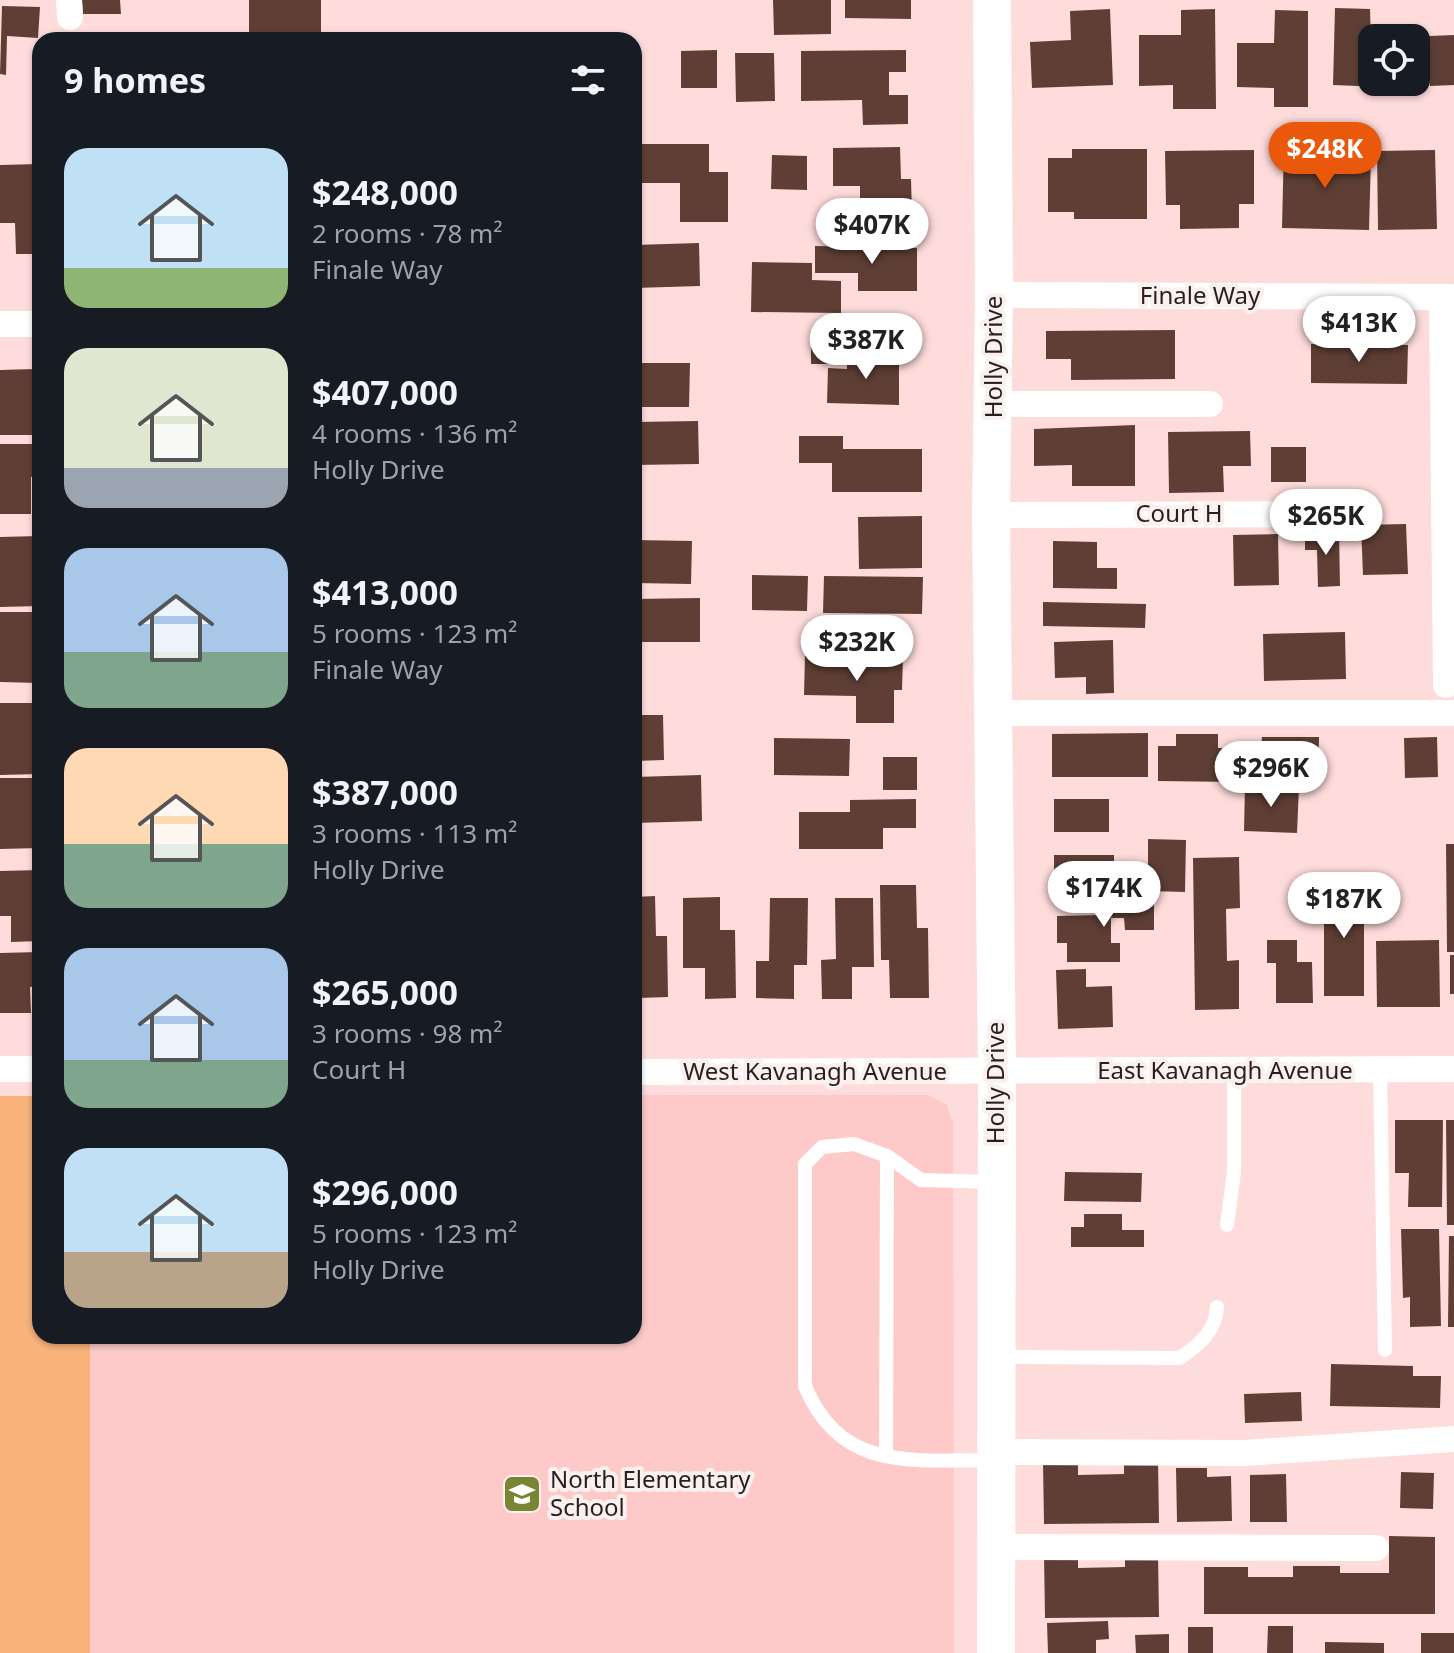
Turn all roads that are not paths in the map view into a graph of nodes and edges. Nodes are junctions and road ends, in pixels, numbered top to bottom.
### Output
1 (992, 0) edge
2 (994, 295) junction
3 (1448, 297) edge
4 (0, 324) edge
5 (32, 324) edge
6 (994, 404) junction
7 (1210, 404) dead end
8 (1367, 514) dead end
9 (991, 515) junction
10 (1446, 685) dead end
11 (994, 713) junction
12 (1454, 713) edge
13 (0, 1069) edge
14 (32, 1069) edge
15 (1454, 1069) edge
16 (1380, 1070) junction
17 (1234, 1071) junction
18 (642, 1072) edge
19 (997, 1072) junction
20 (887, 1156) junction
21 (996, 1182) junction
22 (1227, 1225) dead end
23 (1217, 1307) dead end
24 (1385, 1350) dead end
25 (995, 1357) junction
26 (1454, 1439) edge
27 (886, 1456) junction
28 (994, 1456) junction
29 (996, 1547) junction
30 (1376, 1548) dead end
31 (996, 1653) edge

1 - 2 street, Holly Drive
2 - 3 street, Finale Way
2 - 6 street, Holly Drive
3 - 10 street
4 - 5 street
6 - 7 street
6 - 9 street, Holly Drive
8 - 9 street, Court H
9 - 11 street, Holly Drive
11 - 12 street
11 - 19 street, Holly Drive
13 - 14 street
15 - 16 street, East Kavanagh Avenue
16 - 17 street, East Kavanagh Avenue
16 - 24 lane
17 - 19 street, East Kavanagh Avenue
17 - 22 lane
18 - 19 street, West Kavanagh Avenue
19 - 21 street, Holly Drive
20 - 21 lane
20 - 27 lane
20 - 27 lane
21 - 25 street, Holly Drive
23 - 25 lane
25 - 28 street, Holly Drive
26 - 28 street
27 - 28 lane
28 - 29 street, Holly Drive
29 - 30 street
29 - 31 street, Holly Drive

